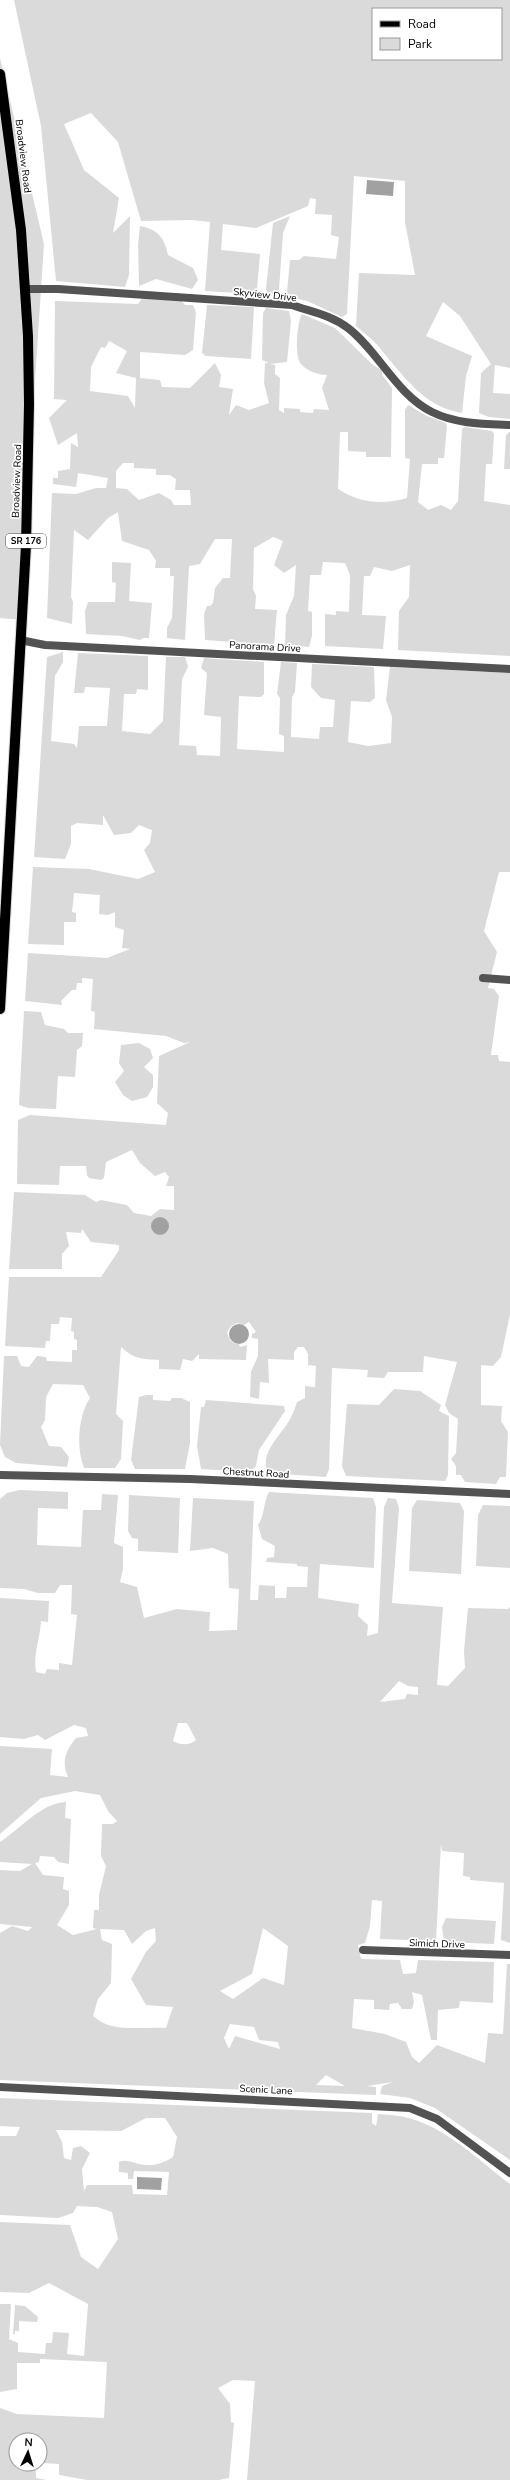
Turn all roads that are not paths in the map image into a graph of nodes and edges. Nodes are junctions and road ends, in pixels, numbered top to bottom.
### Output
1 (0, 74) edge
2 (26, 289) junction
3 (510, 425) edge
4 (20, 640) junction
5 (510, 669) edge
6 (483, 978) dead end
7 (510, 980) edge
8 (0, 1009) edge
9 (0, 1475) edge
10 (510, 1494) edge
11 (363, 1950) dead end
12 (510, 1955) edge
13 (0, 2087) edge
14 (510, 2173) edge

1 - 2 main road, Broadview Road / SR 176
2 - 3 street, Skyview Drive
2 - 4 main road, Broadview Road / SR 176
4 - 5 street, Panorama Drive
4 - 8 main road, Broadview Road / SR 176
6 - 7 street
9 - 10 street, Chestnut Road
11 - 12 street, Simich Drive
13 - 14 street, Scenic Lane

